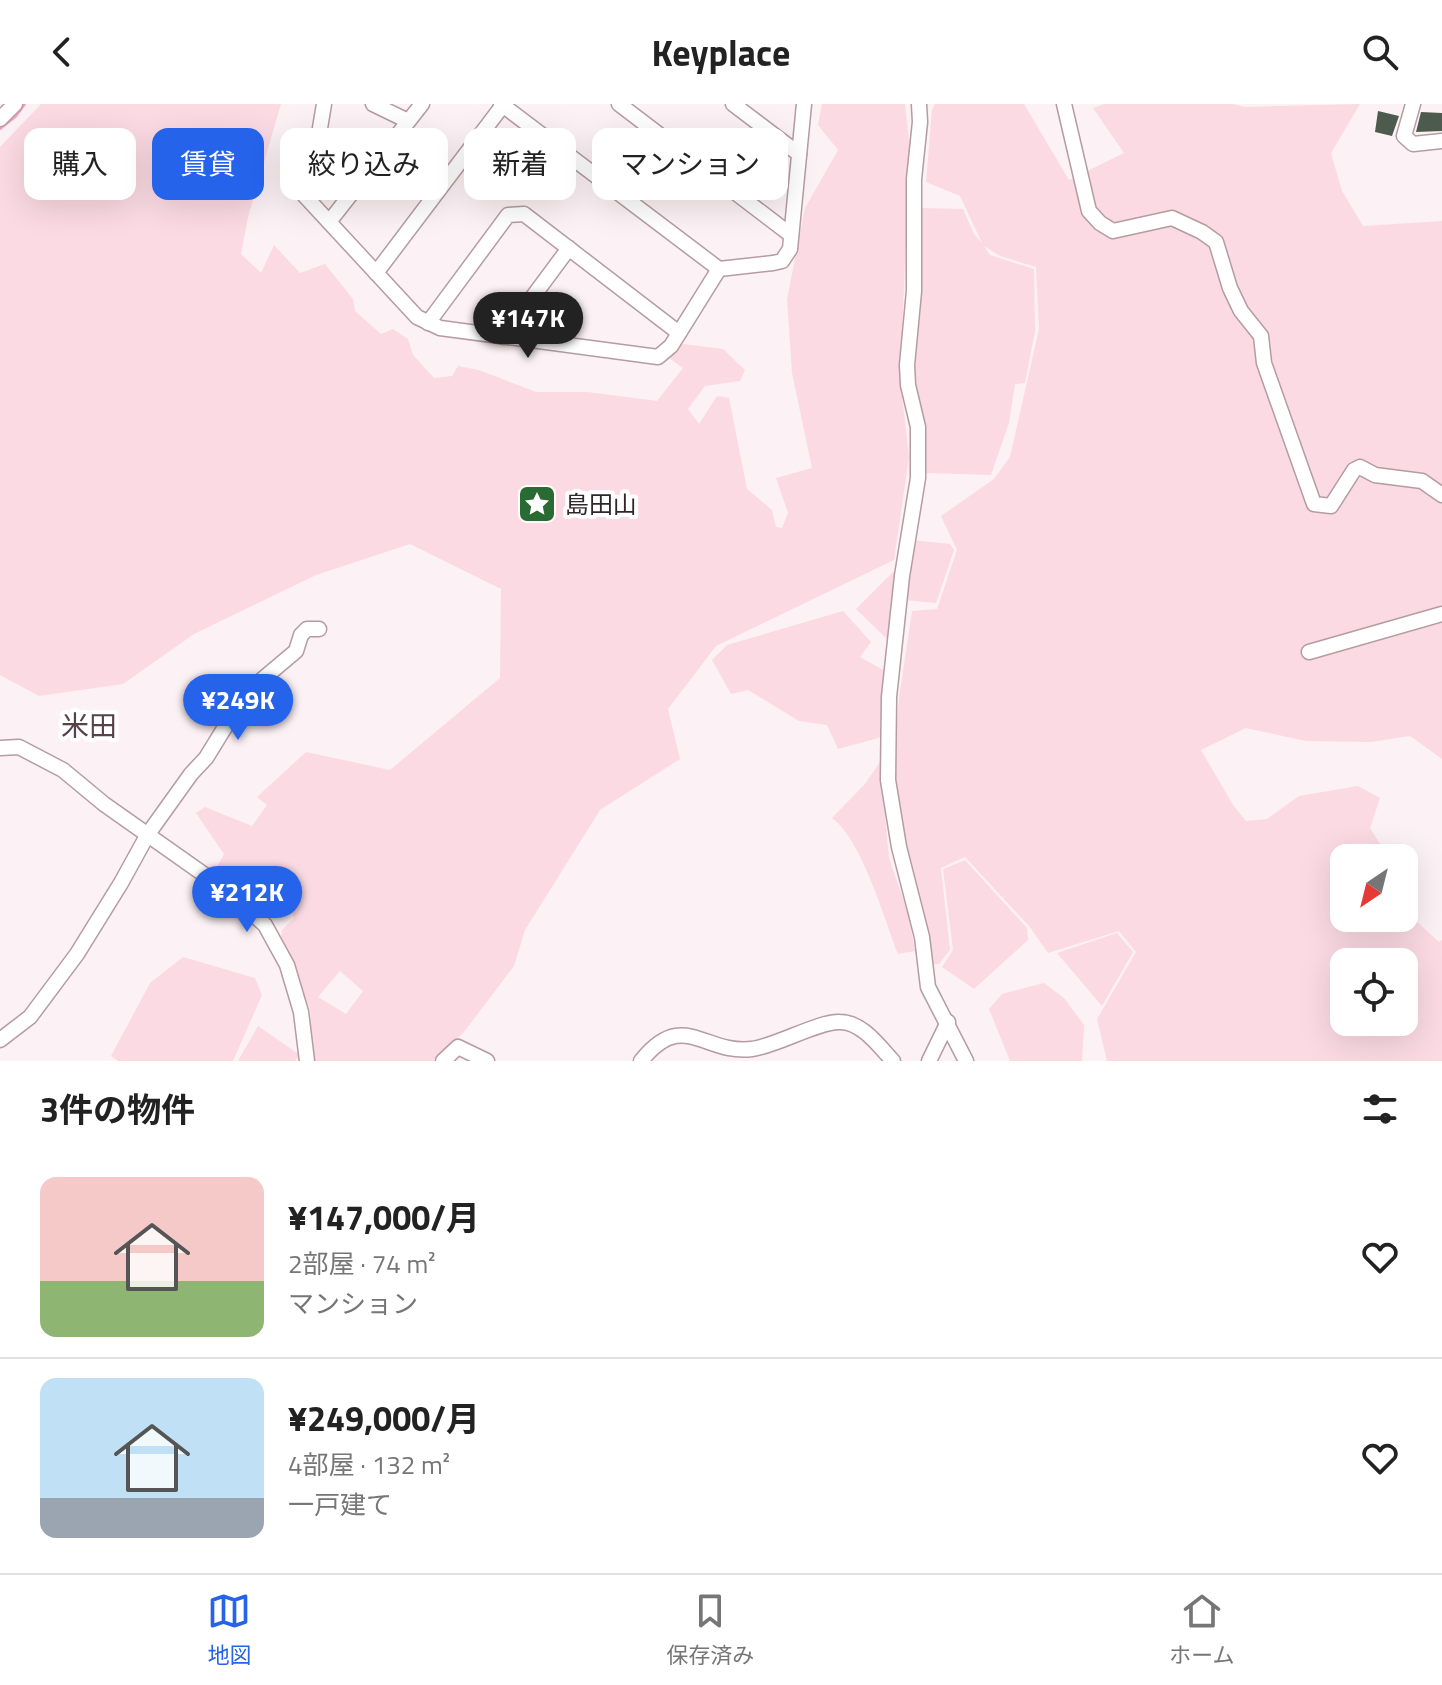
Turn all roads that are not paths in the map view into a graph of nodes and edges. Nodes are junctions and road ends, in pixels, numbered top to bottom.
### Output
1 (15, 104) edge
2 (324, 104) edge
3 (373, 104) edge
4 (422, 104) edge
5 (619, 104) edge
6 (733, 104) edge
7 (804, 104) edge
8 (919, 104) edge
9 (1064, 104) edge
10 (1413, 104) edge
11 (502, 105) edge
12 (0, 119) edge
13 (408, 121) junction
14 (1442, 141) edge
15 (799, 154) junction
16 (329, 222) junction
17 (791, 235) junction
18 (569, 248) junction
19 (719, 269) junction
20 (376, 273) junction
21 (428, 323) junction
22 (679, 333) junction
23 (503, 337) junction
24 (1442, 495) edge
25 (1442, 614) edge
26 (319, 629) dead end
27 (1309, 652) dead end
28 (0, 748) edge
29 (148, 834) junction
30 (948, 1022) junction
31 (0, 1040) edge
32 (307, 1061) edge
33 (443, 1061) edge
34 (487, 1061) edge
35 (641, 1061) edge
36 (893, 1061) edge
37 (929, 1061) edge
38 (966, 1061) edge

1 - 12 street
2 - 16 street
3 - 13 street
4 - 13 street
5 - 17 street
6 - 15 street
7 - 15 street
8 - 30 street
9 - 24 street
10 - 14 street
11 - 19 street
11 - 20 street
13 - 16 street
15 - 17 street
16 - 20 street
17 - 19 street
18 - 21 street
18 - 22 street
18 - 23 street
19 - 22 street
20 - 21 street
21 - 23 street
22 - 23 street
25 - 27 street
26 - 29 street
28 - 29 street
29 - 31 street
29 - 32 street
30 - 37 street
30 - 38 street
33 - 34 street
35 - 36 street

